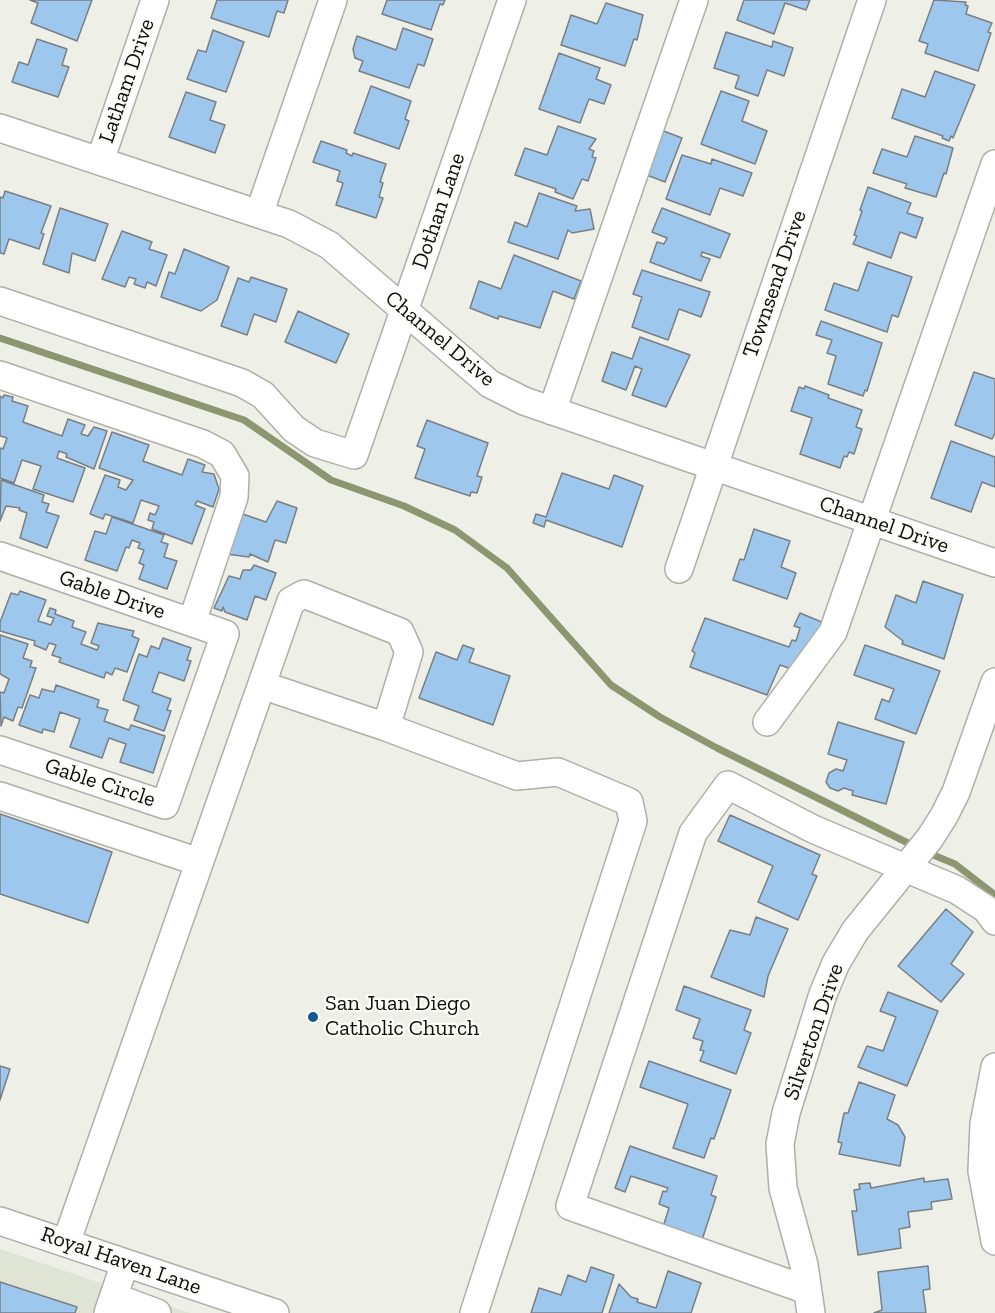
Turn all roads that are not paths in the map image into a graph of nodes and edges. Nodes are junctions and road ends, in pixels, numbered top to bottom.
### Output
1 (155, 0) edge
2 (333, 0) edge
3 (512, 0) edge
4 (694, 0) edge
5 (872, 0) edge
6 (0, 128) edge
7 (100, 161) junction
8 (995, 164) edge
9 (259, 214) junction
10 (0, 301) edge
11 (405, 311) junction
12 (0, 375) edge
13 (552, 411) junction
14 (712, 467) junction
15 (872, 521) junction
16 (0, 556) edge
17 (995, 563) edge
18 (679, 569) dead end
19 (192, 622) junction
20 (225, 634) joint
21 (995, 682) edge
22 (262, 685) junction
23 (767, 722) dead end
24 (386, 727) junction
25 (0, 750) edge
26 (0, 796) edge
27 (916, 855) junction
28 (199, 861) junction
29 (995, 921) edge
30 (995, 1067) edge
31 (0, 1221) edge
32 (995, 1241) edge
33 (66, 1243) junction
34 (125, 1263) junction
35 (176, 1280) junction
36 (809, 1301) edge
37 (111, 1305) edge
38 (157, 1313) edge
39 (166, 1313) edge
40 (275, 1313) edge
41 (474, 1313) edge

1 - 7 street, Latham Drive
2 - 9 street
3 - 11 street, Dothan Lane
4 - 13 street
5 - 14 street, Townsend Drive
6 - 7 street, Channel Drive
7 - 9 street, Channel Drive
8 - 15 street
9 - 11 street, Channel Drive
10 - 11 street, Dothan Lane
11 - 13 street, Channel Drive
12 - 19 street
13 - 14 street, Channel Drive
14 - 15 street, Channel Drive
14 - 18 street, Townsend Drive
15 - 17 street, Channel Drive
15 - 23 street
16 - 19 street, Gable Drive
19 - 20 street, Gable Drive
20 - 25 street, Gable Circle
21 - 27 street, Silverton Drive
22 - 24 street
22 - 24 street
22 - 28 street
24 - 41 street
26 - 28 street
27 - 29 street
27 - 36 street, Silverton Drive
27 - 36 street
28 - 33 street
30 - 32 street
31 - 33 street, Royal Haven Lane
33 - 34 street, Royal Haven Lane
34 - 35 street, Royal Haven Lane
34 - 37 street
35 - 39 street
35 - 40 street, Royal Haven Lane
37 - 38 street

